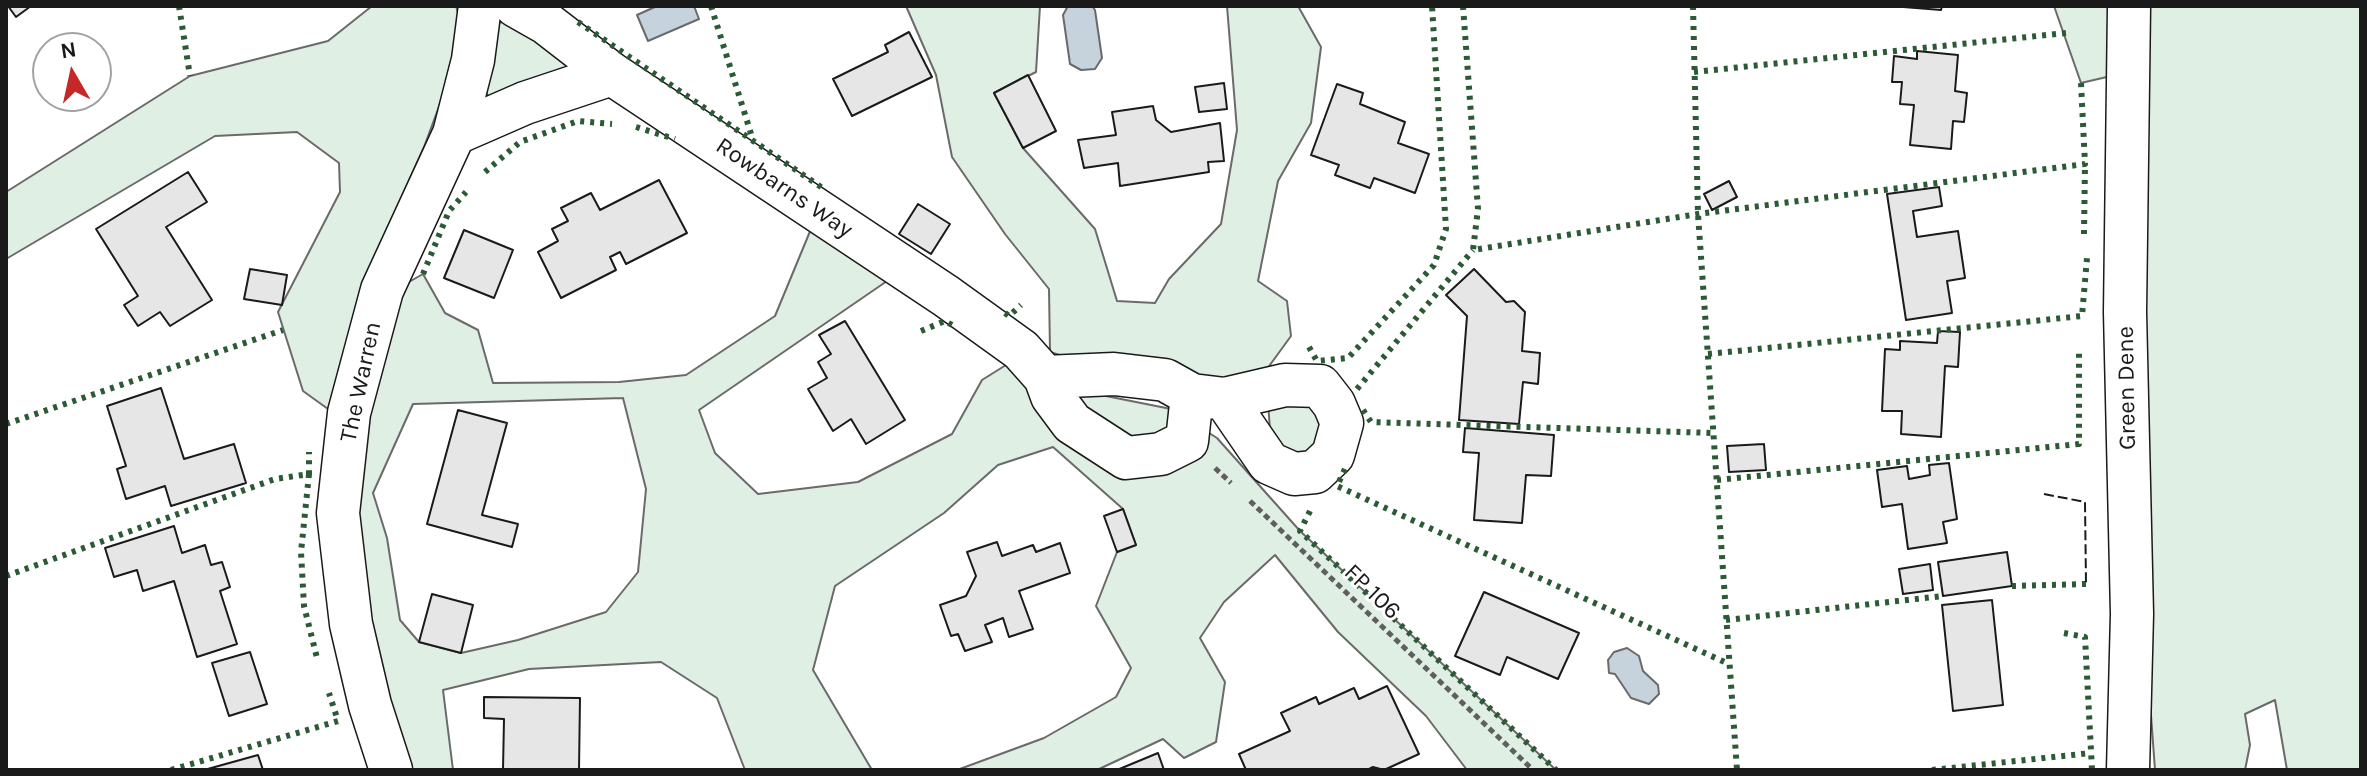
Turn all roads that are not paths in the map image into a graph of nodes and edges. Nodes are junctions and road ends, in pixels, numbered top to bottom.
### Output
1 (480, 6) edge
2 (516, 6) edge
3 (2129, 6) edge
4 (612, 74) junction
5 (454, 134) junction
6 (1045, 377) junction
7 (391, 770) edge
8 (2128, 770) edge

1 - 5 street, The Warren
2 - 4 street, Rowbarns Way
3 - 8 street, Green Dene
4 - 5 street
4 - 6 street, Rowbarns Way
5 - 7 street, The Warren
6 - 6 street, Rowbarns Way

